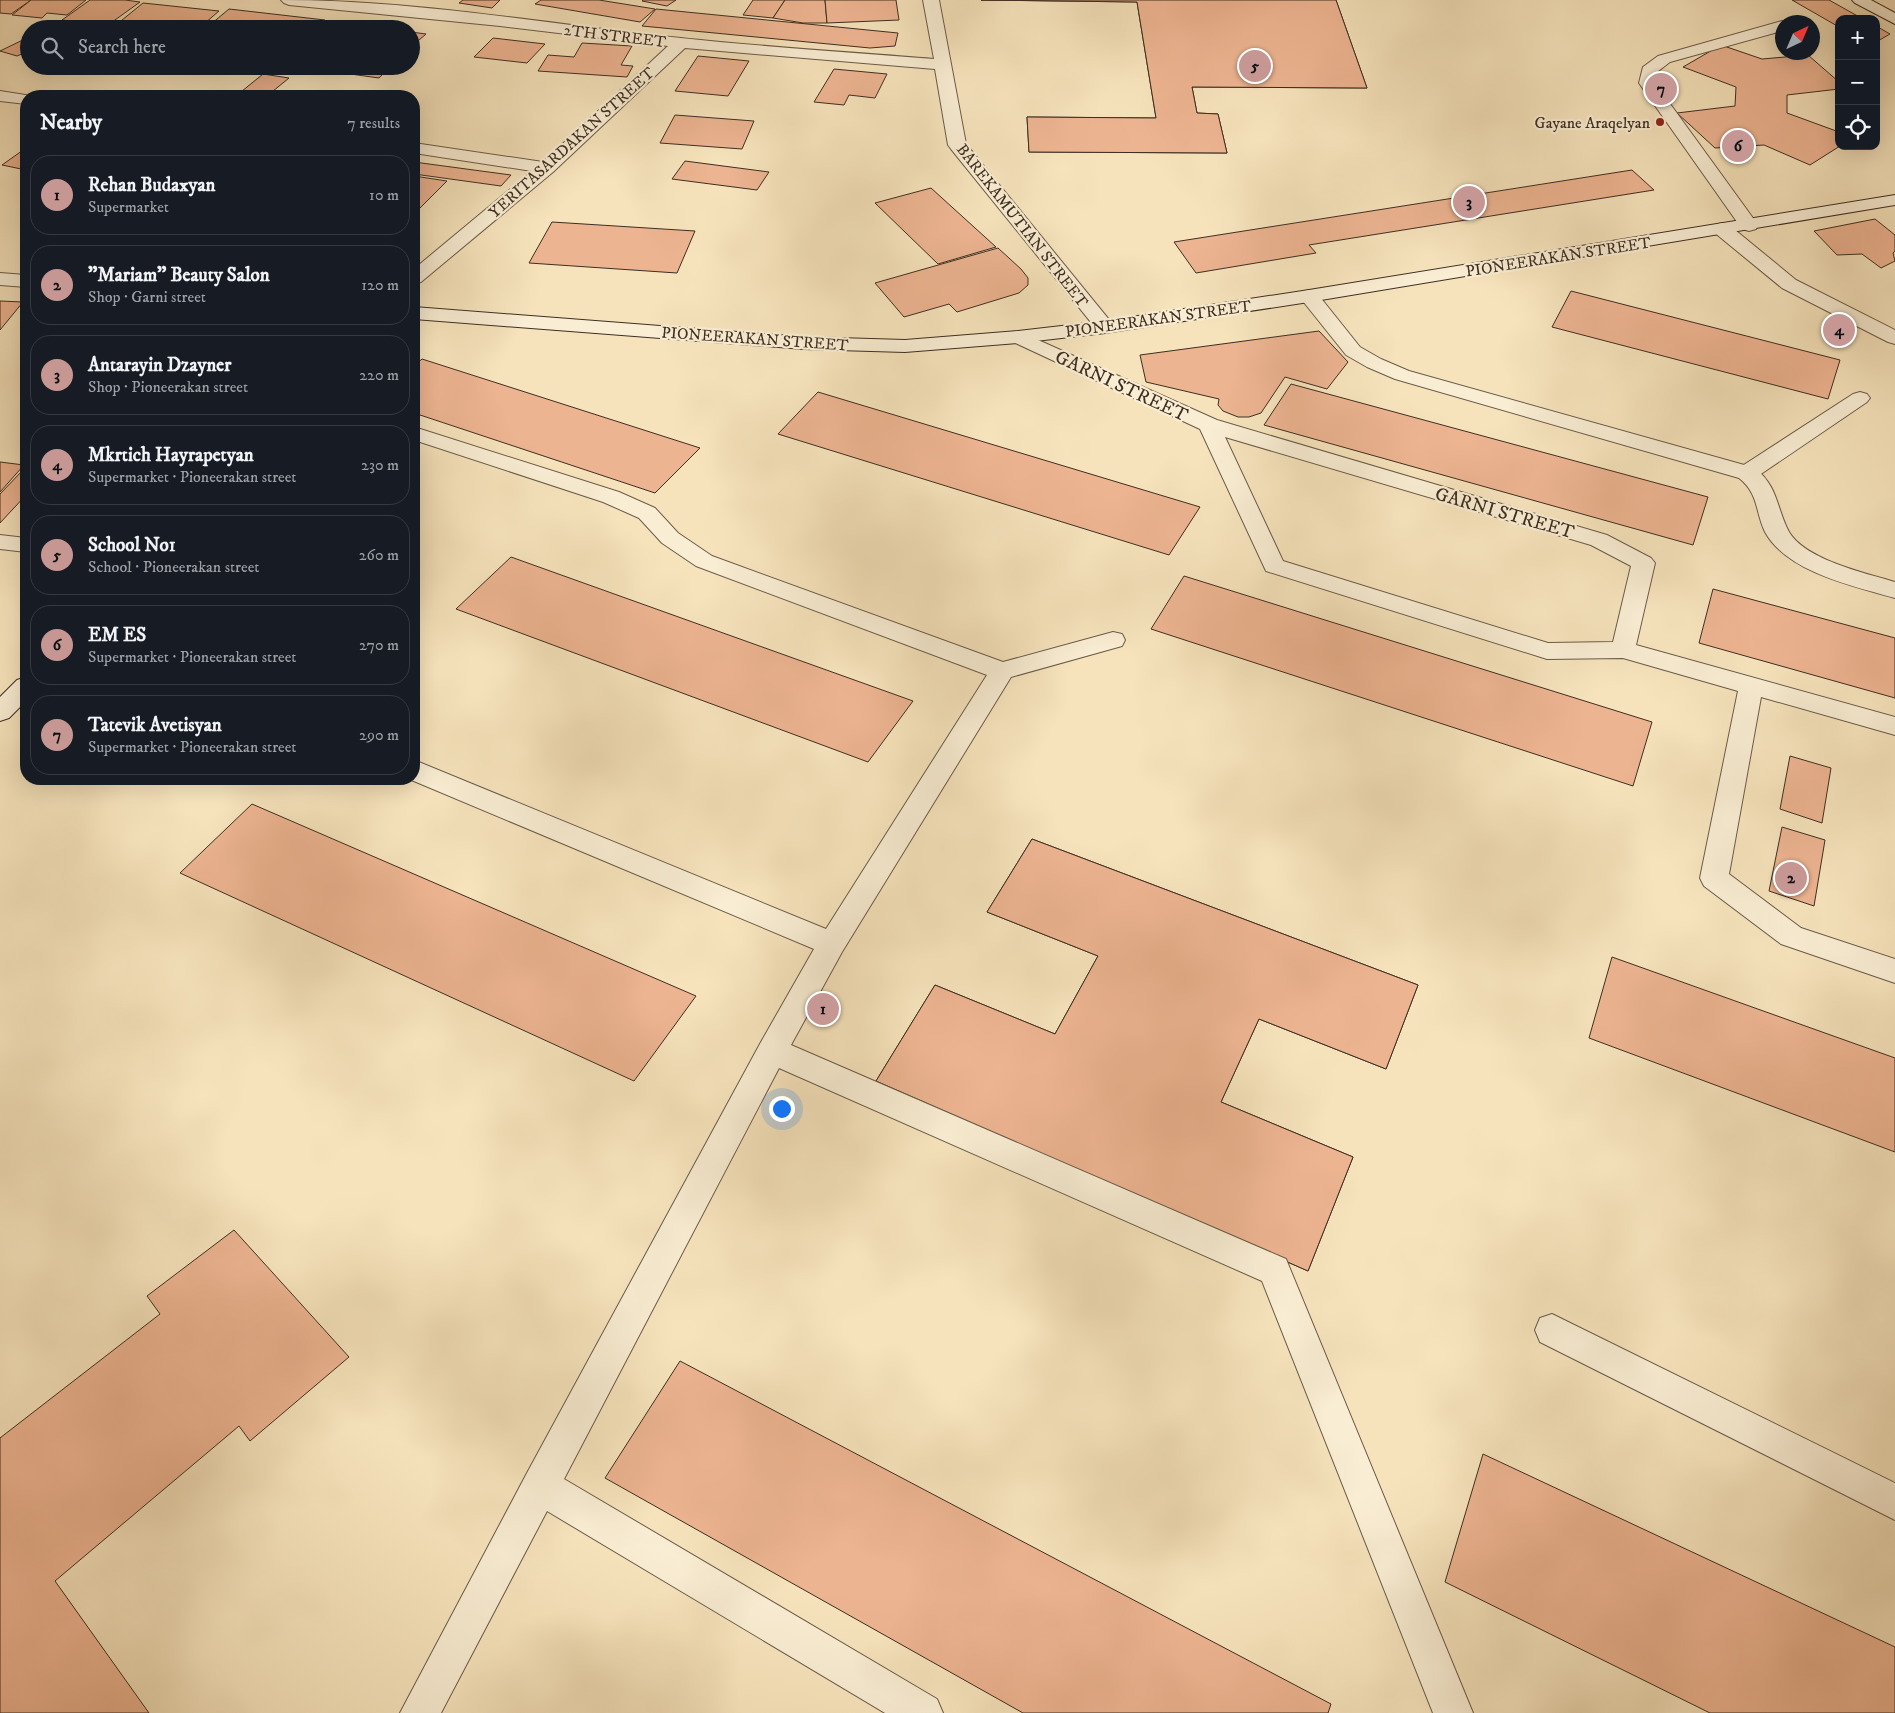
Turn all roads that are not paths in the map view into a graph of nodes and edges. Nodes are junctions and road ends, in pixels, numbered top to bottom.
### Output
1 (289, 0) edge
2 (931, 0) edge
3 (1860, 0) edge
4 (511, 7) dead end
5 (1895, 19) edge
6 (500, 21) junction
7 (1775, 28) edge
8 (681, 43) junction
9 (943, 65) junction
10 (0, 96) edge
11 (20, 98) edge
12 (420, 149) edge
13 (547, 168) junction
14 (1895, 200) edge
15 (1749, 225) junction
16 (1722, 229) junction
17 (420, 273) edge
18 (0, 279) edge
19 (20, 281) edge
20 (1309, 296) junction
21 (420, 313) edge
22 (1105, 327) junction
23 (1018, 337) junction
24 (1895, 338) edge
25 (1860, 398) dead end
26 (1209, 425) junction
27 (420, 434) edge
28 (1747, 473) junction
29 (0, 542) edge
30 (20, 544) edge
31 (1895, 590) edge
32 (1113, 640) dead end
33 (1623, 650) junction
34 (1002, 671) junction
35 (1751, 686) junction
36 (20, 692) edge
37 (0, 712) edge
38 (1895, 726) edge
39 (420, 772) edge
40 (832, 944) junction
41 (1895, 971) edge
42 (772, 1051) junction
43 (1552, 1330) dead end
44 (540, 1486) junction
45 (1895, 1502) edge
46 (420, 1713) edge
47 (924, 1713) edge
48 (1453, 1713) edge

1 - 6 street, 2TH STREET
2 - 9 street, BAREKAMUTIAN STREET
3 - 5 street
4 - 6 street
6 - 8 street, 2TH STREET
7 - 15 street
8 - 9 street, 2TH STREET
8 - 13 street, YERITASARDAKAN STREET
9 - 22 street, BAREKAMUTIAN STREET
10 - 11 street
12 - 13 street
13 - 17 street, YERITASARDAKAN STREET
14 - 15 street, PIONEERAKAN STREET
15 - 16 street, PIONEERAKAN STREET
16 - 20 street, PIONEERAKAN STREET
16 - 24 street
18 - 19 street
20 - 22 street, PIONEERAKAN STREET
20 - 28 street
21 - 23 street, PIONEERAKAN STREET
22 - 23 street, PIONEERAKAN STREET
23 - 26 street, GARNI STREET
25 - 28 street
26 - 33 street
26 - 33 street, GARNI STREET
27 - 34 street
28 - 31 street
29 - 30 street
32 - 34 street
33 - 35 street
34 - 40 street
35 - 38 street
35 - 41 street
36 - 37 street
39 - 40 street
40 - 42 street
42 - 44 street
42 - 48 street
43 - 45 street
44 - 46 street
44 - 47 street

